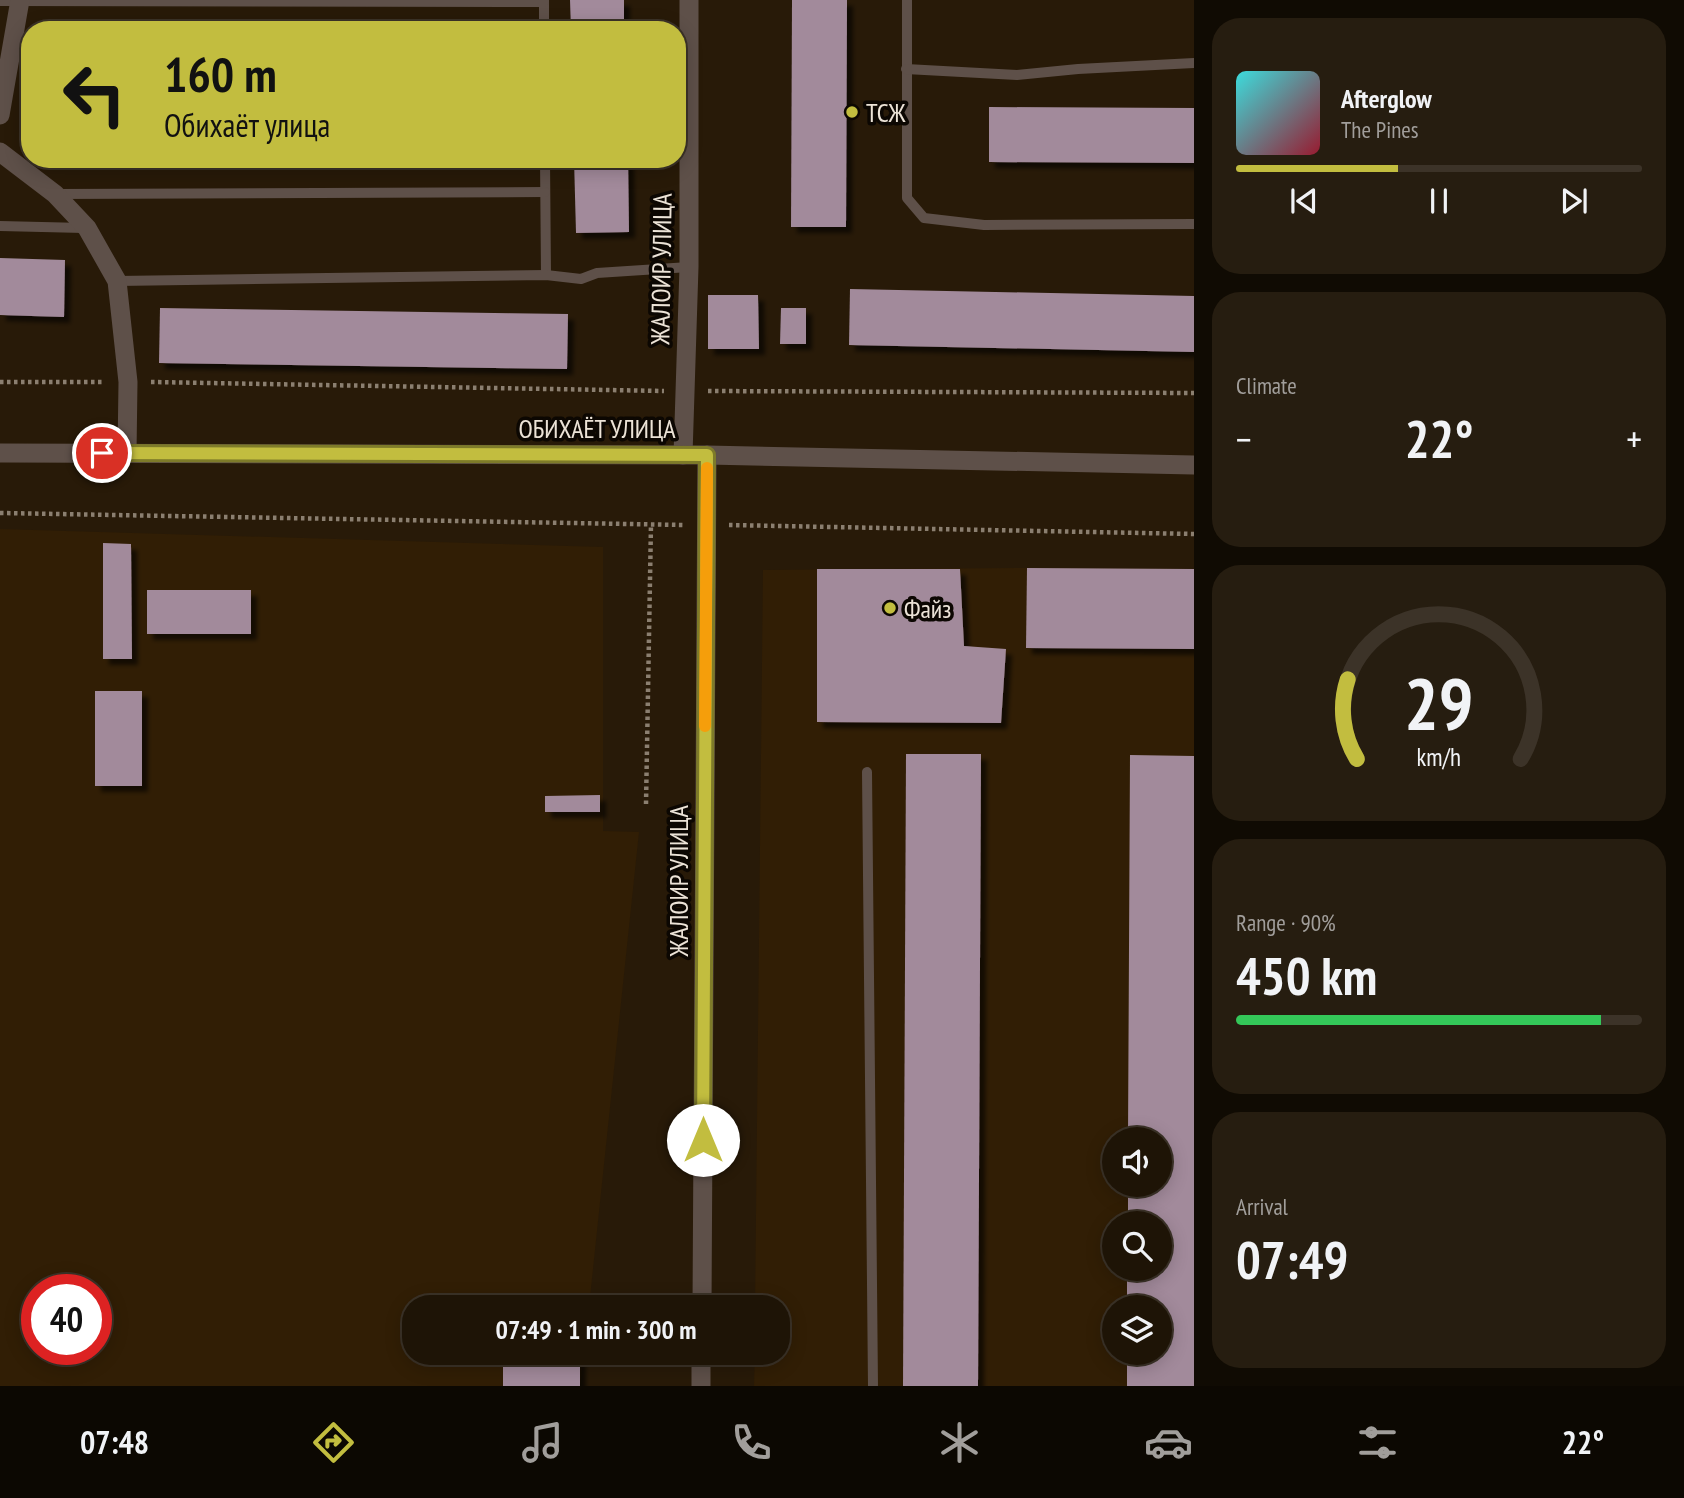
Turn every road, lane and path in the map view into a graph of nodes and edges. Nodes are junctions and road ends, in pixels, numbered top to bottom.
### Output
1 (20, 0) edge
2 (689, 0) edge
3 (907, 0) edge
4 (0, 1) edge
5 (544, 1) edge
6 (544, 21) edge
7 (1194, 63) edge
8 (906, 69) junction
9 (0, 115) edge
10 (0, 152) edge
11 (545, 168) edge
12 (545, 192) junction
13 (55, 194) junction
14 (1194, 224) edge
15 (0, 226) edge
16 (87, 228) junction
17 (689, 267) junction
18 (546, 275) junction
19 (117, 281) junction
20 (0, 382) edge
21 (128, 382) junction
22 (685, 391) junction
23 (1194, 393) edge
24 (0, 453) edge
25 (127, 453) junction
26 (683, 455) junction
27 (707, 455) junction
28 (1194, 465) edge
29 (0, 513) edge
30 (650, 524) junction
31 (706, 525) junction
32 (1194, 534) edge
33 (867, 772) dead end
34 (646, 804) dead end
35 (702, 1295) edge
36 (701, 1365) edge
37 (701, 1386) edge
38 (873, 1386) edge

1 - 4 lane
1 - 5 lane
1 - 9 street
2 - 17 street, ЖАЛОИР УЛИЦА
3 - 8 lane
5 - 6 lane
7 - 8 lane
8 - 14 lane
10 - 13 street
11 - 12 lane
12 - 13 lane
12 - 18 lane
13 - 16 street
15 - 16 lane
16 - 19 street
17 - 18 lane
17 - 22 street, ЖАЛОИР УЛИЦА
18 - 19 lane
19 - 21 street
20 - 21 path
21 - 22 path
21 - 25 street
22 - 23 path
22 - 26 street, ЖАЛОИР УЛИЦА
24 - 25 street, ОБИХАЁТ УЛИЦА
25 - 26 street, ОБИХАЁТ УЛИЦА
26 - 27 street, ОБИХАЁТ УЛИЦА
27 - 28 street, ОБИХАЁТ УЛИЦА
27 - 31 street, ЖАЛОИР УЛИЦА
29 - 30 path
30 - 31 path
30 - 34 path
31 - 32 path
31 - 35 street, ЖАЛОИР УЛИЦА
33 - 38 lane
36 - 37 street

